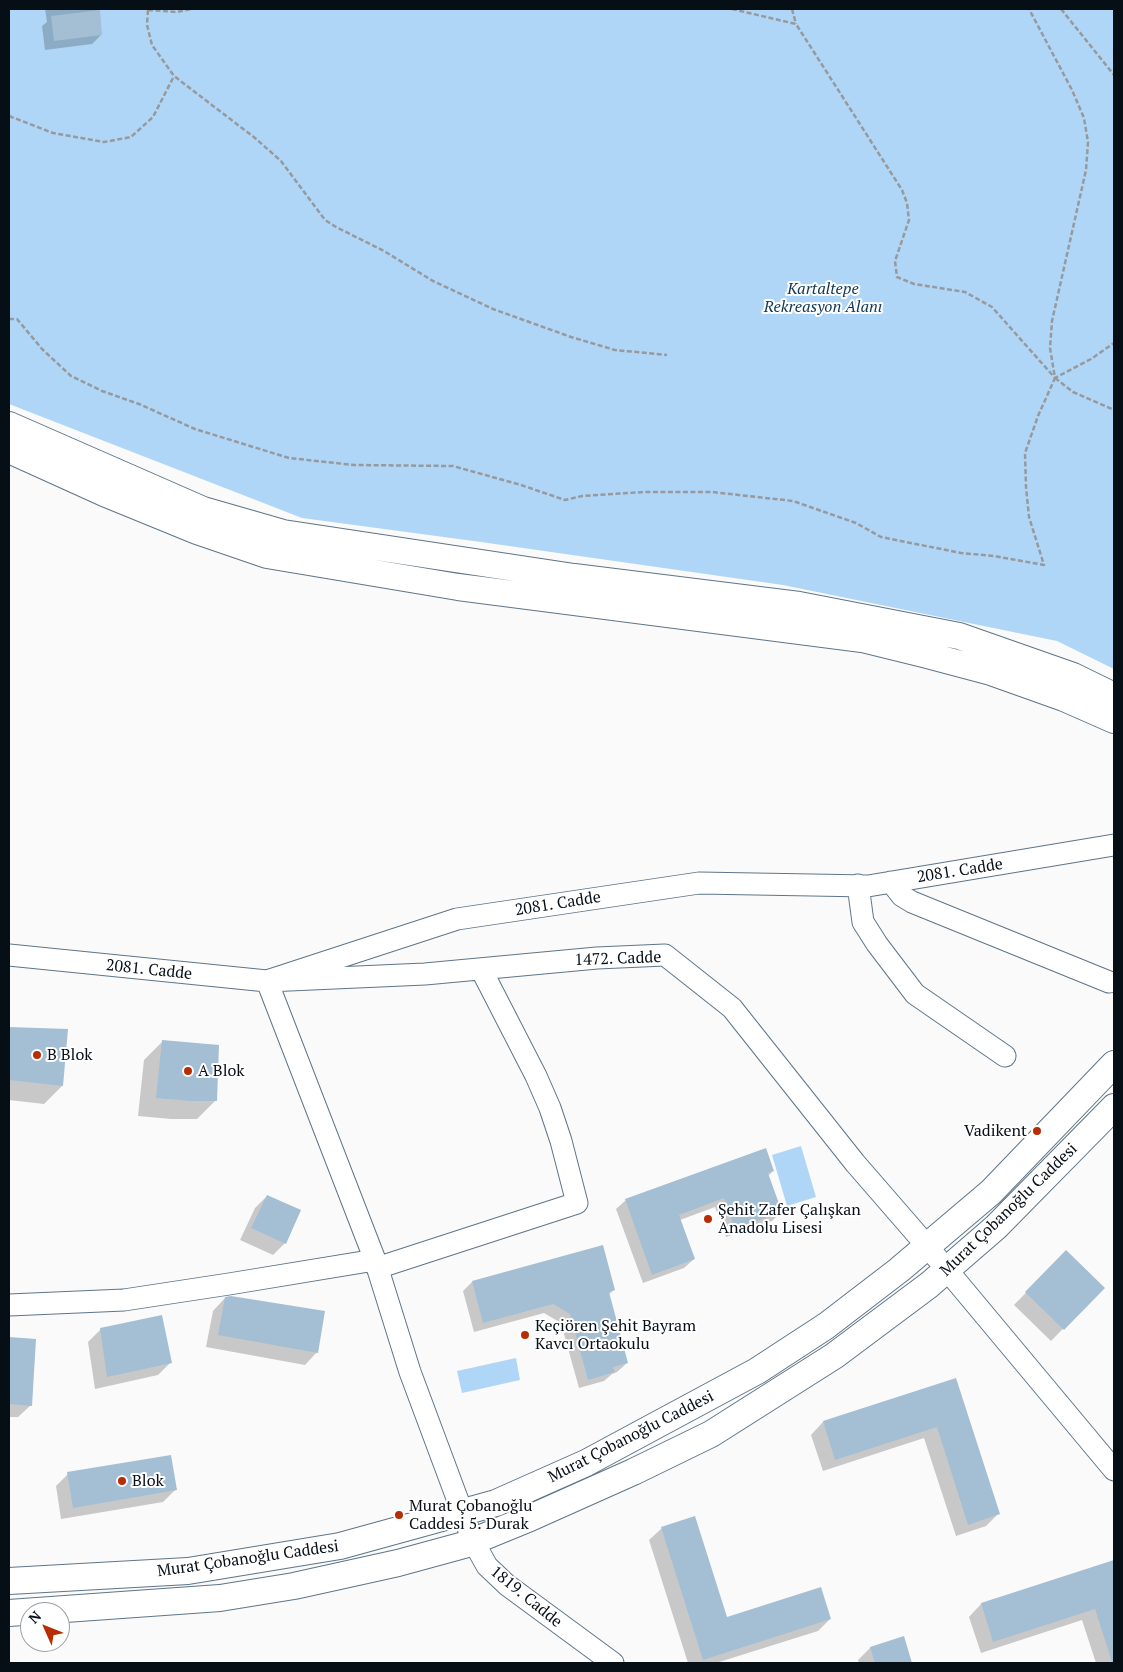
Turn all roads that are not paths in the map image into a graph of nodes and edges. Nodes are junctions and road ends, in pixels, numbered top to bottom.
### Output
1 (9, 424) edge
2 (9, 450) edge
3 (1114, 696) edge
4 (1114, 720) edge
5 (1114, 846) edge
6 (891, 882) junction
7 (858, 885) junction
8 (9, 955) edge
9 (481, 969) junction
10 (267, 981) junction
11 (1109, 982) dead end
12 (1005, 1056) dead end
13 (1114, 1064) edge
14 (1114, 1108) edge
15 (928, 1246) junction
16 (376, 1264) junction
17 (948, 1270) junction
18 (9, 1304) edge
19 (1114, 1470) edge
20 (463, 1512) junction
21 (473, 1541) junction
22 (9, 1581) edge
23 (9, 1613) edge
24 (613, 1663) edge

1 - 3 main road
2 - 4 main road
5 - 6 street, 2081. Cadde
6 - 7 street, 2081. Cadde
6 - 11 street
7 - 10 street, 2081. Cadde
7 - 12 street
8 - 10 street, 2081. Cadde
9 - 10 street, 1472. Cadde
9 - 15 street, 1472. Cadde
9 - 16 street
10 - 16 street, 1819. Cadde
13 - 15 main road, Murat Çobanoğlu Caddesi
14 - 17 main road, Murat Çobanoğlu Caddesi
15 - 17 street, 1472. Cadde
15 - 20 main road, Murat Çobanoğlu Caddesi
16 - 18 street
16 - 20 street, 1819. Cadde
17 - 19 street, 1472. Cadde
17 - 21 main road, Murat Çobanoğlu Caddesi
20 - 21 street, 1819. Cadde
20 - 22 main road, Murat Çobanoğlu Caddesi
21 - 23 main road, Murat Çobanoğlu Caddesi
21 - 24 street, 1819. Cadde

